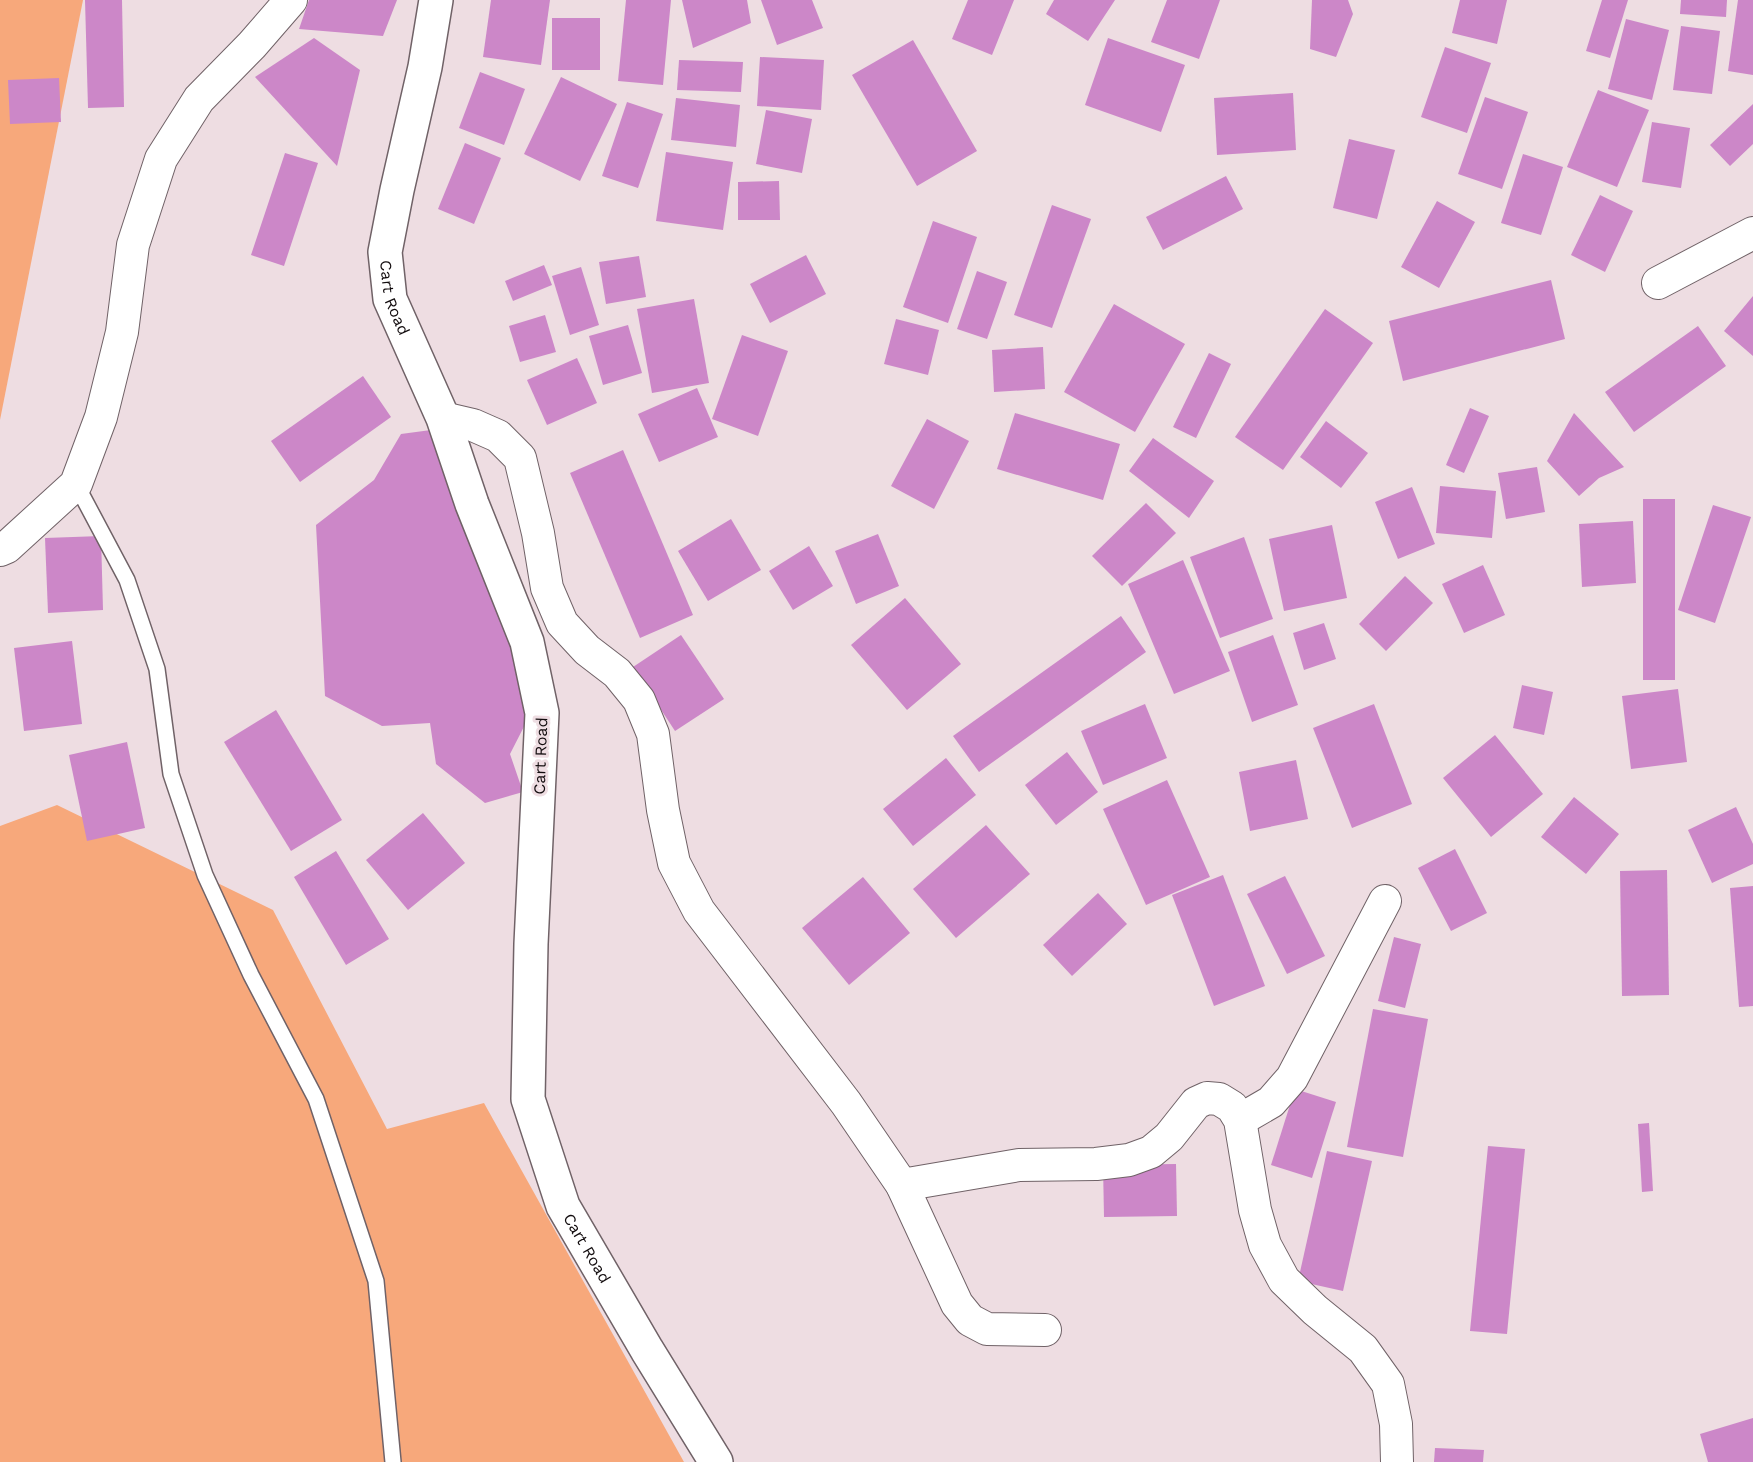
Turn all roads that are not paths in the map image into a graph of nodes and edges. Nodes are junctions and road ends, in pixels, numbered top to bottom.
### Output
1 (291, 0) edge
2 (436, 0) edge
3 (1753, 233) edge
4 (1658, 283) dead end
5 (443, 418) junction
6 (76, 483) junction
7 (4, 549) edge
8 (1385, 901) dead end
9 (1240, 1120) junction
10 (902, 1185) junction
11 (1045, 1330) dead end
12 (393, 1462) edge
13 (716, 1462) edge
14 (1397, 1462) edge

1 - 6 street
2 - 5 main road, Cart Road
3 - 4 street
5 - 10 street
5 - 13 main road, Cart Road
6 - 7 street
6 - 12 lane
8 - 9 street
9 - 10 street
9 - 14 street
10 - 11 street

